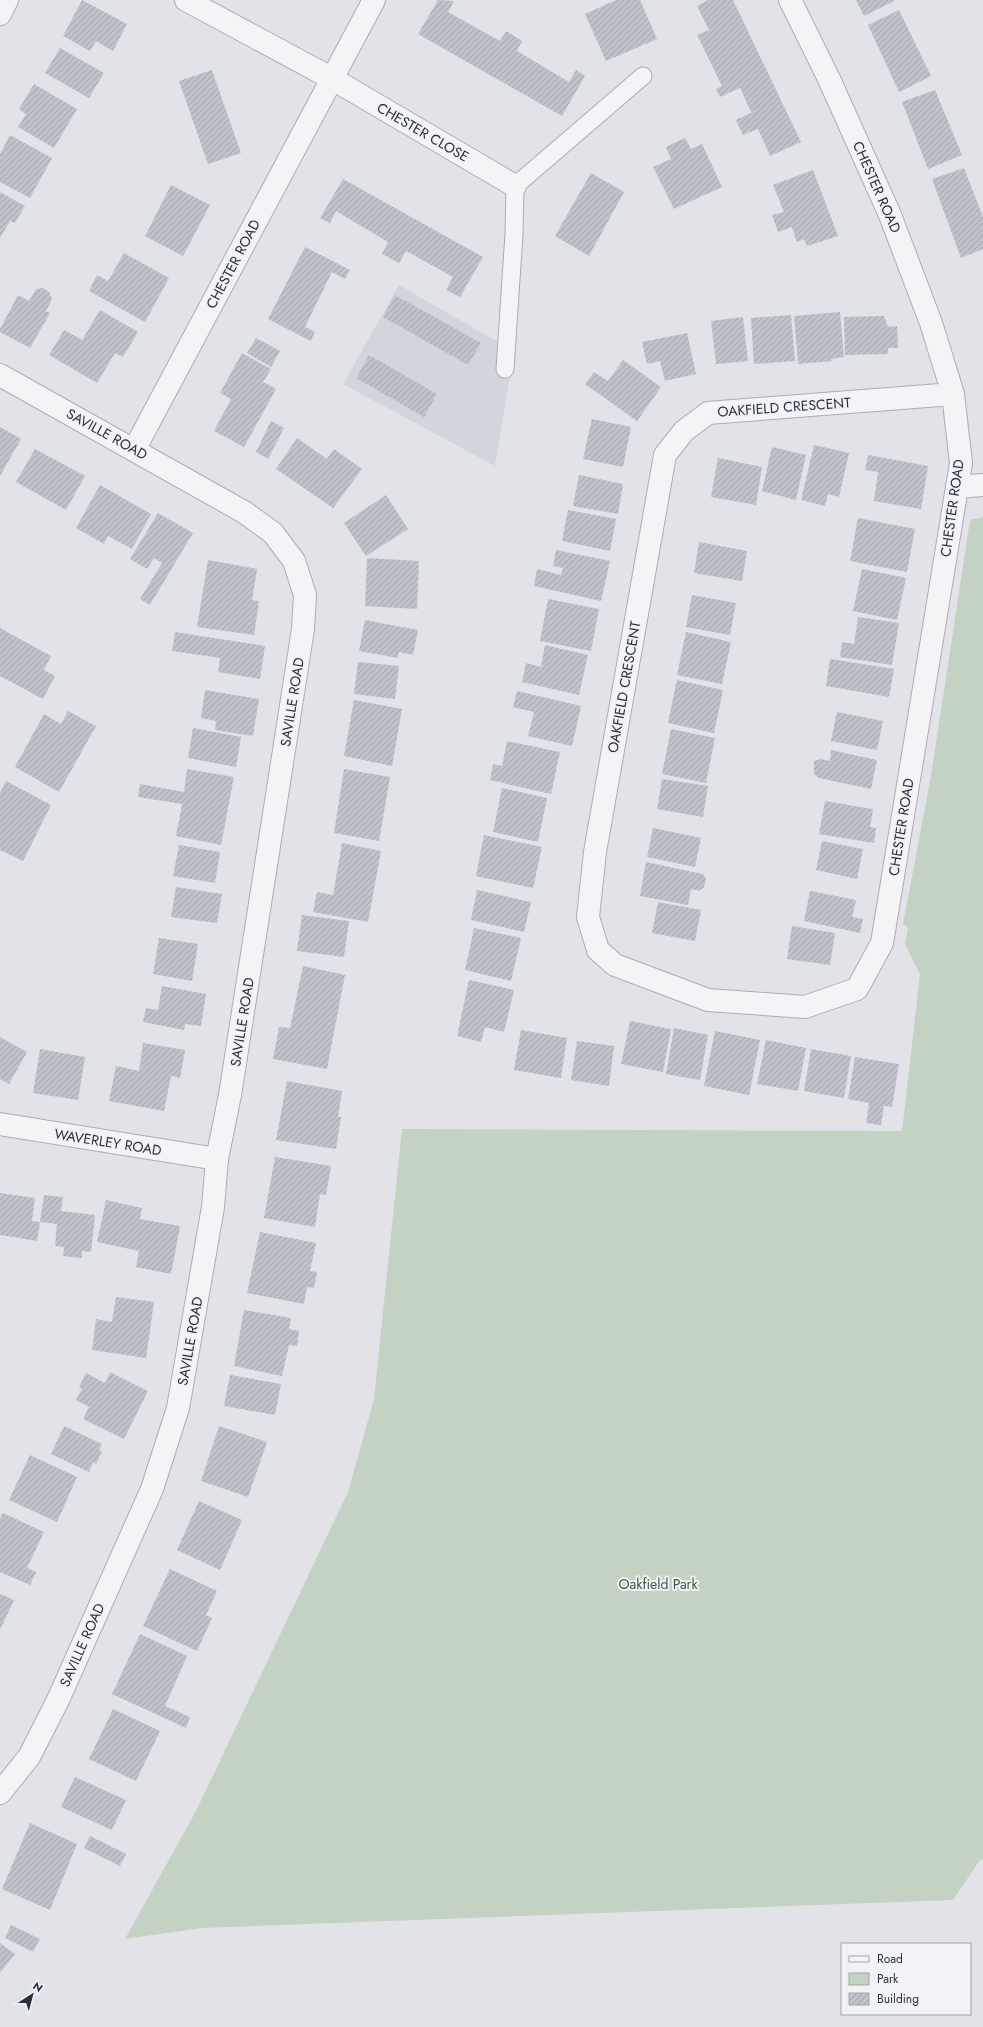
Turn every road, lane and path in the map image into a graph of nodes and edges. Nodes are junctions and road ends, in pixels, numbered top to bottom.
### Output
1 (7, 0) edge
2 (186, 0) edge
3 (374, 0) edge
4 (790, 0) edge
5 (0, 14) edge
6 (643, 76) dead end
7 (331, 78) junction
8 (515, 186) junction
9 (505, 369) dead end
10 (0, 375) edge
11 (953, 394) junction
12 (134, 450) junction
13 (983, 485) edge
14 (957, 487) junction
15 (857, 989) joint
16 (0, 1124) edge
17 (217, 1159) junction
18 (0, 1793) edge

1 - 5 street
2 - 7 street
3 - 7 street, CHESTER ROAD
4 - 11 street, CHESTER ROAD
6 - 8 lane
7 - 8 street, CHESTER CLOSE
7 - 12 street, CHESTER ROAD
8 - 9 lane
10 - 12 street, SAVILLE ROAD
11 - 14 street, CHESTER ROAD
11 - 15 street, OAKFIELD CRESCENT
12 - 17 street, SAVILLE ROAD
13 - 14 street
14 - 15 street, CHESTER ROAD
16 - 17 street, WAVERLEY ROAD
17 - 18 street, SAVILLE ROAD

